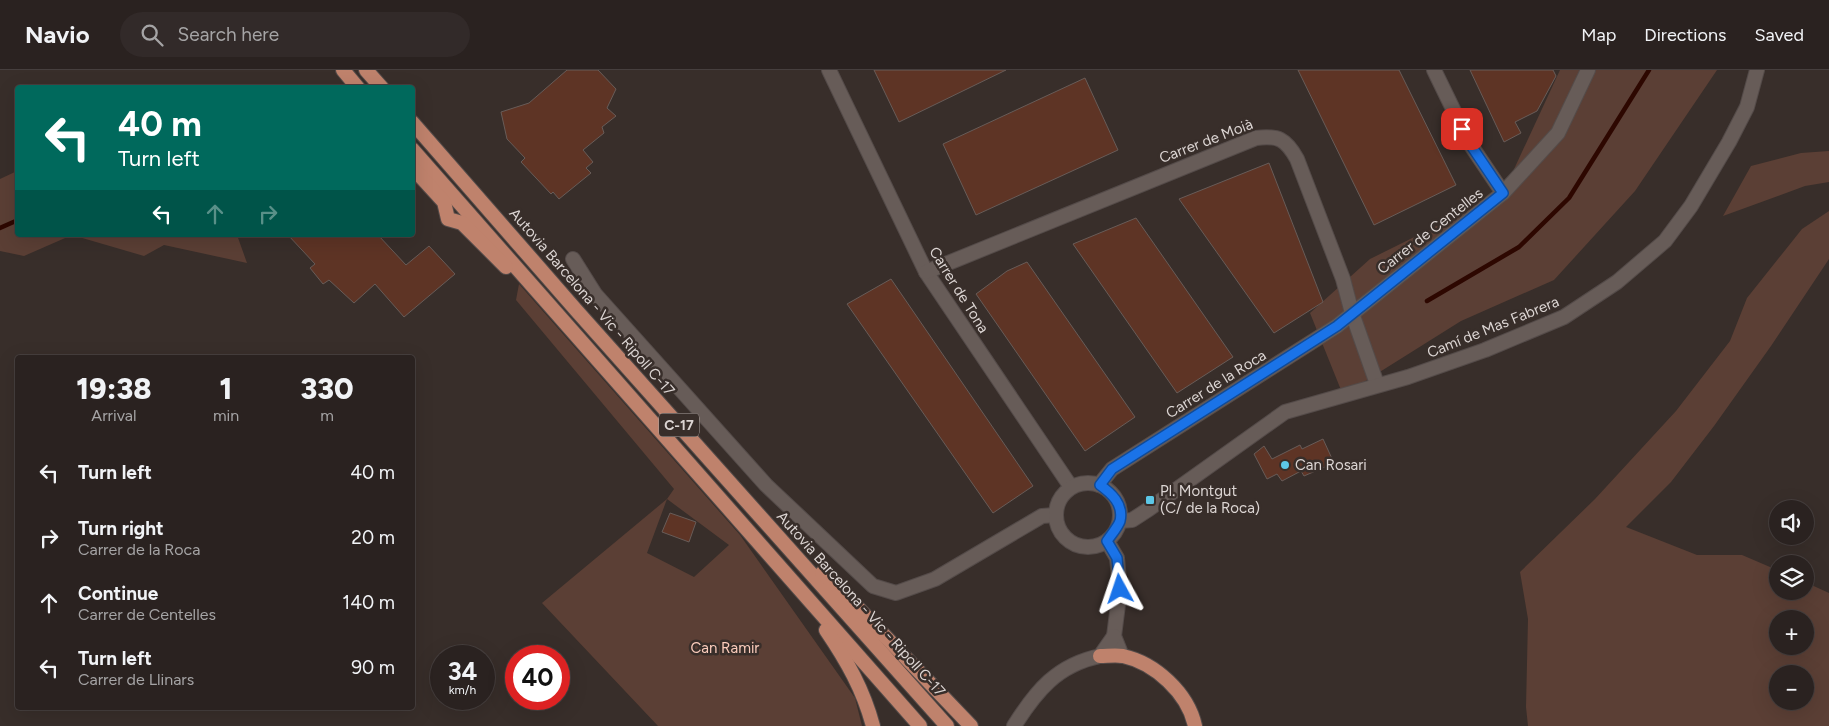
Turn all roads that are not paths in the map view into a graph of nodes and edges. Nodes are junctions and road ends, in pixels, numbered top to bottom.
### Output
1 (342, 70) edge
2 (366, 70) edge
3 (829, 70) edge
4 (1434, 70) edge
5 (1588, 70) edge
6 (1757, 70) edge
7 (355, 85) edge
8 (379, 85) edge
9 (415, 125) edge
10 (415, 152) edge
11 (415, 170) edge
12 (1503, 193) junction
13 (573, 259) dead end
14 (926, 272) junction
15 (526, 277) junction
16 (1352, 313) junction
17 (1377, 384) junction
18 (1100, 485) junction
19 (1071, 487) junction
20 (1055, 515) junction
21 (1120, 521) junction
22 (774, 532) junction
23 (1107, 541) junction
24 (795, 584) junction
25 (1114, 636) junction
26 (1100, 656) junction
27 (1122, 656) junction
28 (873, 726) edge
29 (920, 726) edge
30 (947, 726) edge
31 (971, 726) edge
32 (1014, 726) edge
33 (1195, 726) edge

1 - 7 highway
2 - 8 highway
3 - 14 street, Carrer de Tona
4 - 12 street
5 - 12 street, Carrer de Centelles
6 - 17 street, Camí de Mas Fabrera
9 - 22 highway, Autovia Barcelona - Vic - Ripoll C-17 / C-17
10 - 15 highway, C-17
11 - 15 highway
12 - 16 street, Carrer de Centelles
13 - 20 street
14 - 16 street, Carrer de Moià
14 - 19 street, Carrer de Tona
15 - 24 highway, C-17
16 - 17 street, Carrer de Moià
16 - 18 street, Carrer de la Roca
17 - 21 street, Camí de Mas Fabrera
18 - 19 street
18 - 21 street
19 - 20 street
20 - 23 street
21 - 23 street
22 - 30 highway, Autovia Barcelona - Vic - Ripoll C-17 / C-17
22 - 31 highway
23 - 25 street
24 - 28 highway
24 - 29 highway, C-17
25 - 26 street
25 - 27 street
26 - 27 highway
26 - 32 street
27 - 33 highway

